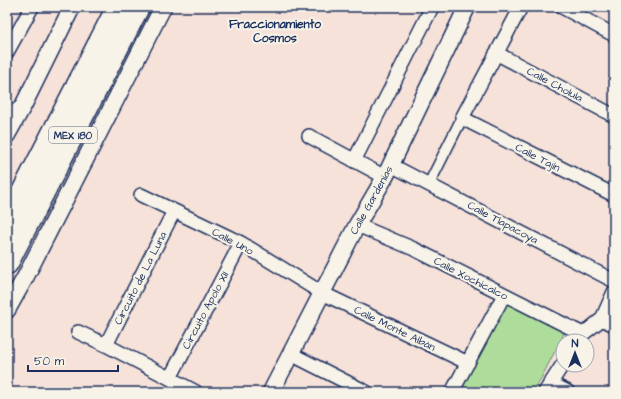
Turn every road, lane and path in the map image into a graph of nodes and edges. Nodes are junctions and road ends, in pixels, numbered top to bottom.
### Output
1 (32, 7) edge
2 (72, 7) edge
3 (118, 7) edge
4 (138, 7) edge
5 (163, 7) edge
6 (432, 7) edge
7 (467, 7) edge
8 (521, 7) edge
9 (562, 7) edge
10 (614, 35) edge
11 (7, 52) edge
12 (496, 52) junction
13 (23, 106) junction
14 (7, 116) edge
15 (614, 116) edge
16 (462, 118) junction
17 (7, 135) edge
18 (309, 136) dead end
19 (354, 161) junction
20 (388, 171) junction
21 (429, 184) junction
22 (141, 195) dead end
23 (614, 195) edge
24 (174, 212) junction
25 (7, 223) edge
26 (357, 225) junction
27 (241, 243) junction
28 (7, 263) edge
29 (614, 281) edge
30 (614, 292) edge
31 (322, 293) junction
32 (504, 295) junction
33 (7, 310) edge
34 (602, 319) junction
35 (614, 325) edge
36 (78, 332) dead end
37 (572, 333) edge
38 (587, 333) edge
39 (106, 345) junction
40 (291, 354) junction
41 (468, 363) junction
42 (557, 373) edge
43 (170, 378) junction
44 (547, 388) edge
45 (196, 392) edge
46 (271, 392) edge
47 (366, 392) edge
48 (452, 392) edge
49 (568, 392) edge

1 - 11 street
2 - 13 street
3 - 25 highway, MEX 180
4 - 28 highway, MEX 180
5 - 33 street
6 - 19 street
7 - 20 street, Calle Gardenias
8 - 12 street
9 - 10 street
12 - 15 street, Calle Cholula
12 - 16 street
13 - 14 street
13 - 17 street
16 - 21 street
16 - 23 street, Calle Tajín
18 - 19 street, Calle Tlapacoya
19 - 20 street, Calle Tlapacoya
20 - 21 street, Calle Tlapacoya
20 - 26 street, Calle Gardenias
21 - 29 street, Calle Tlapacoya
22 - 24 street, Calle Uno
24 - 27 street, Calle Uno
24 - 39 street, Circuito de La Luna
26 - 31 street, Calle Gardenias
26 - 32 street, Calle Xochicalco
27 - 31 street, Calle Uno
27 - 43 street, Circuito Apolo XII
30 - 34 street
31 - 40 street, Calle Gardenias
31 - 41 street, Calle Monte Albán
32 - 37 street, Calle Xochicalco
32 - 41 street
34 - 35 street
34 - 38 street
36 - 39 street
39 - 43 street
40 - 46 street, Calle Gardenias
40 - 47 street
41 - 48 street
42 - 44 street
43 - 45 street
44 - 49 street

